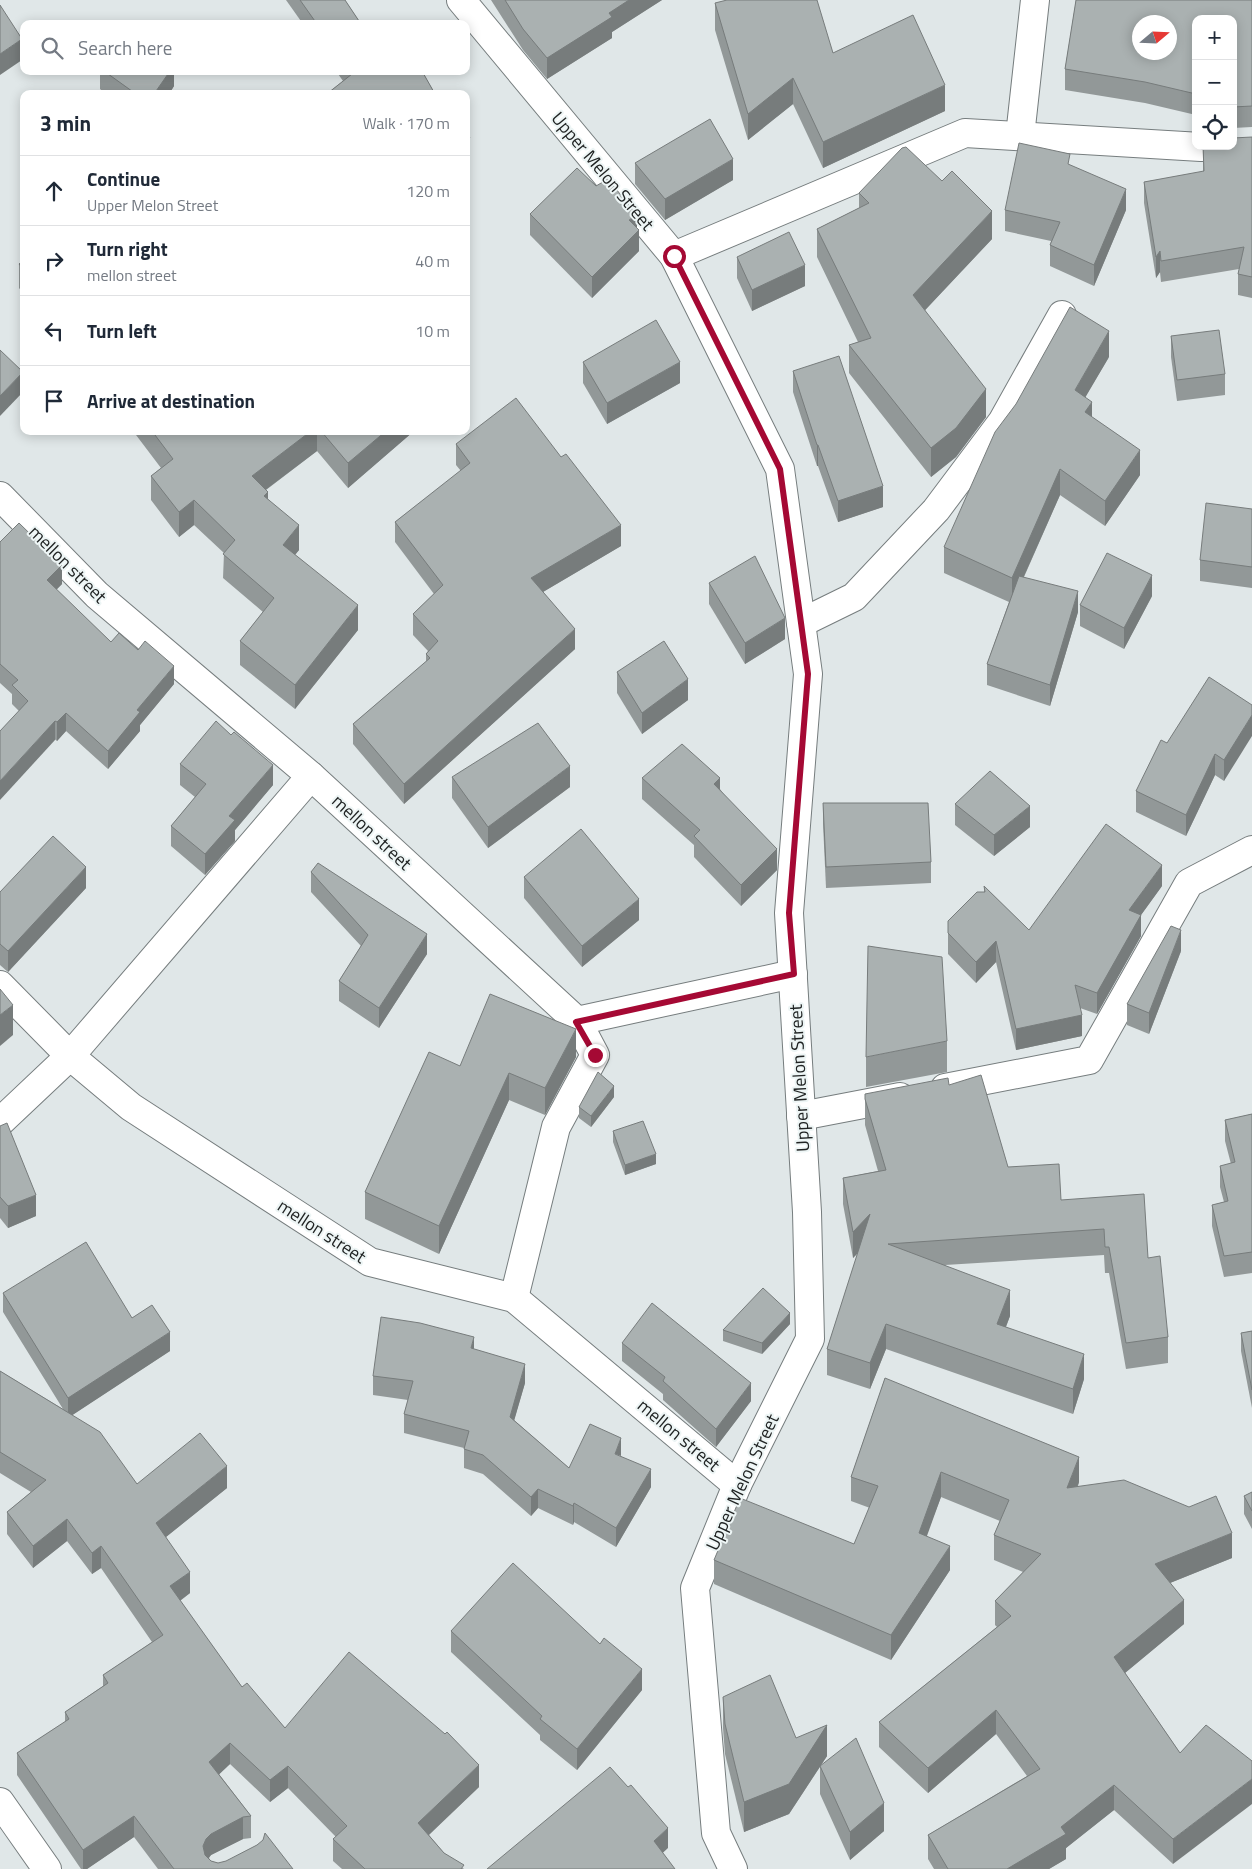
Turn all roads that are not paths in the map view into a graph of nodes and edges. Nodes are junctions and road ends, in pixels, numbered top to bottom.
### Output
1 (461, 0) edge
2 (1035, 0) edge
3 (1020, 136) junction
4 (1192, 146) edge
5 (674, 256) junction
6 (1062, 315) dead end
7 (0, 496) edge
8 (802, 623) junction
9 (311, 776) junction
10 (1252, 850) edge
11 (794, 974) junction
12 (0, 986) edge
13 (576, 1022) junction
14 (70, 1056) junction
15 (801, 1116) junction
16 (0, 1122) edge
17 (514, 1298) junction
18 (738, 1485) junction
19 (0, 1802) edge
20 (47, 1869) edge
21 (733, 1869) edge

1 - 5 street, Upper Melon Street
2 - 3 street
3 - 4 street
3 - 5 street
5 - 8 street, Upper Melon Street
6 - 8 street
7 - 9 street, mellon street
8 - 11 street, Upper Melon Street
9 - 13 street, mellon street
9 - 14 street
10 - 15 street
11 - 13 street
11 - 15 street, Upper Melon Street
12 - 14 street, mellon street
13 - 17 street, mellon street
14 - 16 street
14 - 17 street, mellon street
15 - 18 street, Upper Melon Street
17 - 18 street, mellon street
18 - 21 street, Upper Melon Street
19 - 20 street

